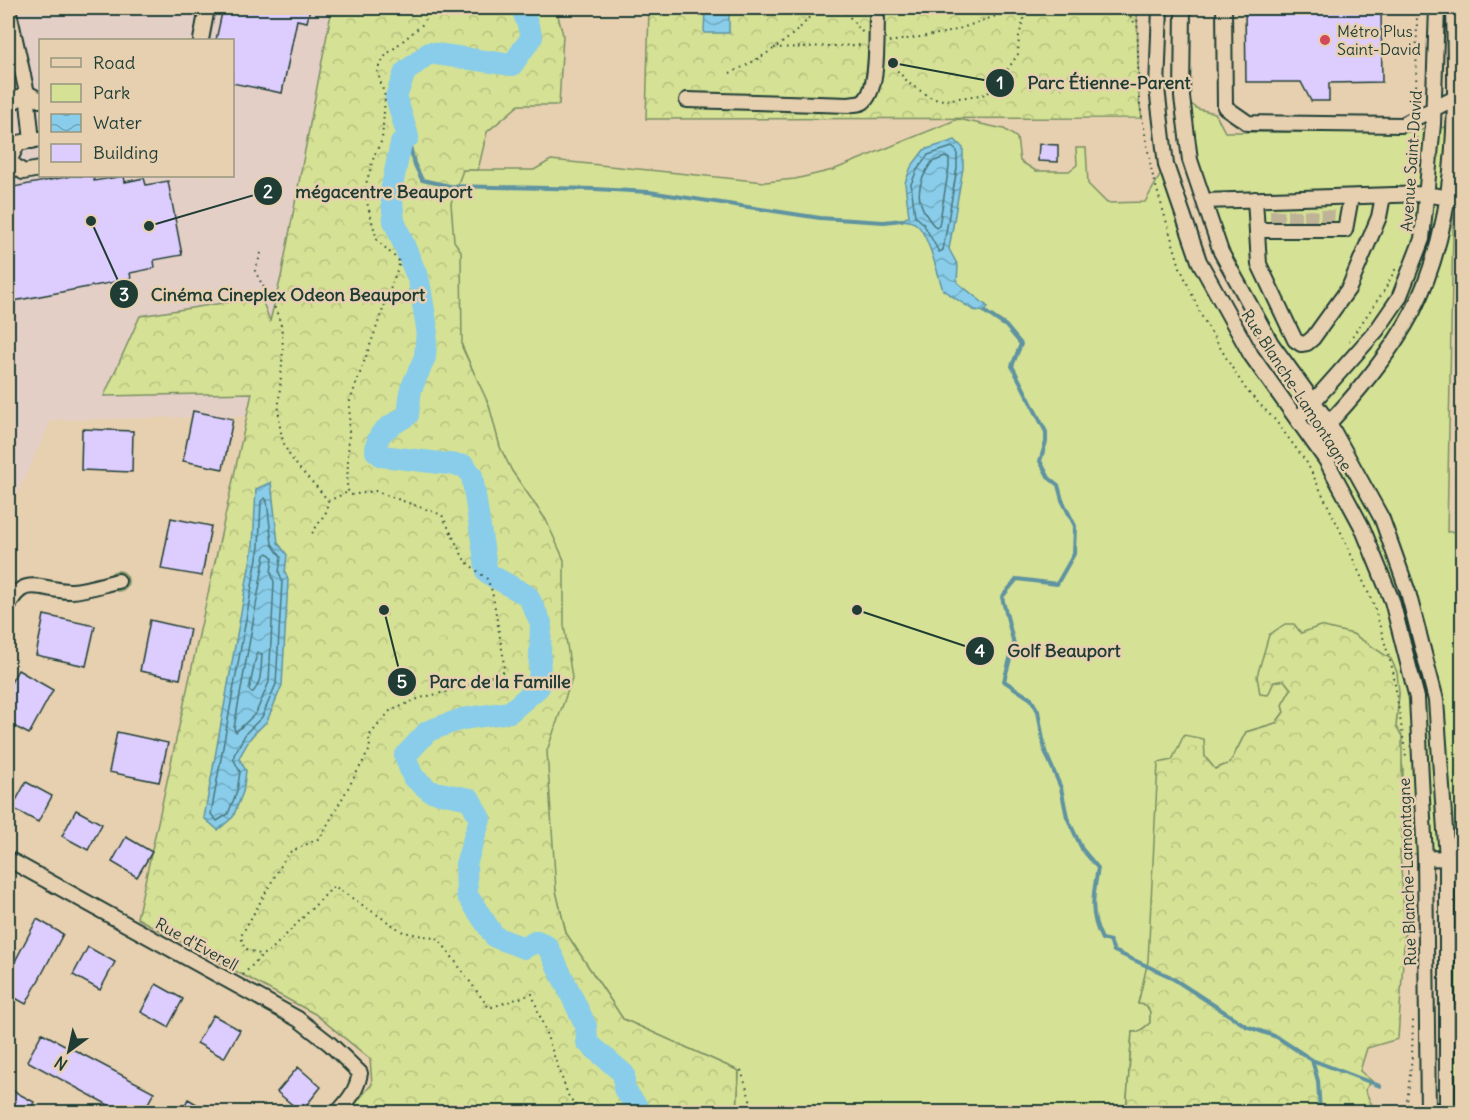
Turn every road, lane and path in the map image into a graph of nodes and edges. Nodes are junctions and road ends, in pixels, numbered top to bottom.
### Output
1 (207, 8) edge
2 (429, 8) edge
3 (815, 8) edge
4 (842, 8) edge
5 (1019, 8) edge
6 (1027, 8) edge
7 (1121, 8) edge
8 (1160, 8) edge
9 (1184, 8) edge
10 (1224, 8) edge
11 (1417, 8) edge
12 (1437, 8) edge
13 (1454, 8) edge
14 (8, 14) edge
15 (877, 19) dead end
16 (1137, 27) dead end
17 (201, 39) edge
18 (874, 45) junction
19 (774, 48) junction
20 (13, 64) edge
21 (730, 73) dead end
22 (27, 93) junction
23 (1455, 98) junction
24 (39, 99) edge
25 (687, 100) dead end
26 (8, 105) edge
27 (1432, 110) junction
28 (1416, 117) junction
29 (36, 140) edge
30 (1417, 153) dead end
31 (8, 161) edge
32 (39, 169) edge
33 (1425, 194) junction
34 (1383, 196) junction
35 (1352, 197) junction
36 (1448, 197) junction
37 (1255, 199) junction
38 (1462, 200) edge
39 (1204, 201) junction
40 (1257, 230) junction
41 (261, 253) dead end
42 (1399, 261) dead end
43 (1344, 346) dead end
44 (1315, 403) junction
45 (1290, 408) junction
46 (1298, 419) junction
47 (1329, 423) junction
48 (1313, 440) junction
49 (348, 492) junction
50 (328, 501) junction
51 (311, 535) dead end
52 (118, 581) dead end
53 (8, 607) edge
54 (1406, 762) dead end
55 (1425, 858) junction
56 (8, 859) edge
57 (1446, 859) junction
58 (1462, 859) edge
59 (262, 955) junction
60 (235, 984) junction
61 (1413, 1020) dead end
62 (741, 1070) dead end
63 (338, 1113) edge
64 (580, 1113) edge
65 (754, 1113) edge
66 (1406, 1113) edge
67 (1428, 1113) edge
68 (1447, 1113) edge

1 - 17 street
2 - 49 path
3 - 19 path
4 - 18 path
5 - 18 path
6 - 18 path
7 - 16 path
8 - 45 street, Rue Blanche-Lamontagne
9 - 39 street, Rue Blanche-Lamontagne
10 - 28 street
11 - 28 path
12 - 27 street, Avenue Saint-David
13 - 23 street, Avenue Saint-David
14 - 20 street
15 - 18 street
18 - 19 path
18 - 25 street
19 - 21 path
20 - 22 street
22 - 24 street
22 - 26 street
22 - 29 street
23 - 27 street
23 - 36 street, Avenue Saint-David
27 - 28 street
27 - 33 street, Avenue Saint-David
28 - 30 path
29 - 31 street
31 - 32 street
33 - 34 street
33 - 36 street
33 - 44 street, Avenue Saint-David
34 - 35 street
34 - 40 street
35 - 37 street
35 - 40 street
36 - 38 street
36 - 47 street, Avenue Saint-David
37 - 39 street
37 - 40 street
39 - 44 street, Rue Blanche-Lamontagne
41 - 50 path
42 - 43 path
44 - 46 street, Avenue Saint-David
44 - 47 street, Rue Blanche-Lamontagne
45 - 46 street, Rue Blanche-Lamontagne
45 - 54 path
46 - 48 street, Rue Blanche-Lamontagne
47 - 48 street, Avenue Saint-David
47 - 57 street, Rue Blanche-Lamontagne
48 - 55 street, Rue Blanche-Lamontagne
49 - 50 path
49 - 59 path
50 - 51 path
52 - 53 street
55 - 57 street
55 - 67 street, Rue Blanche-Lamontagne
56 - 60 street, Rue d'Everell
57 - 58 street
57 - 68 street, Rue Blanche-Lamontagne
59 - 60 path
59 - 64 path
60 - 63 street, Rue d'Everell
61 - 66 path
62 - 65 path

